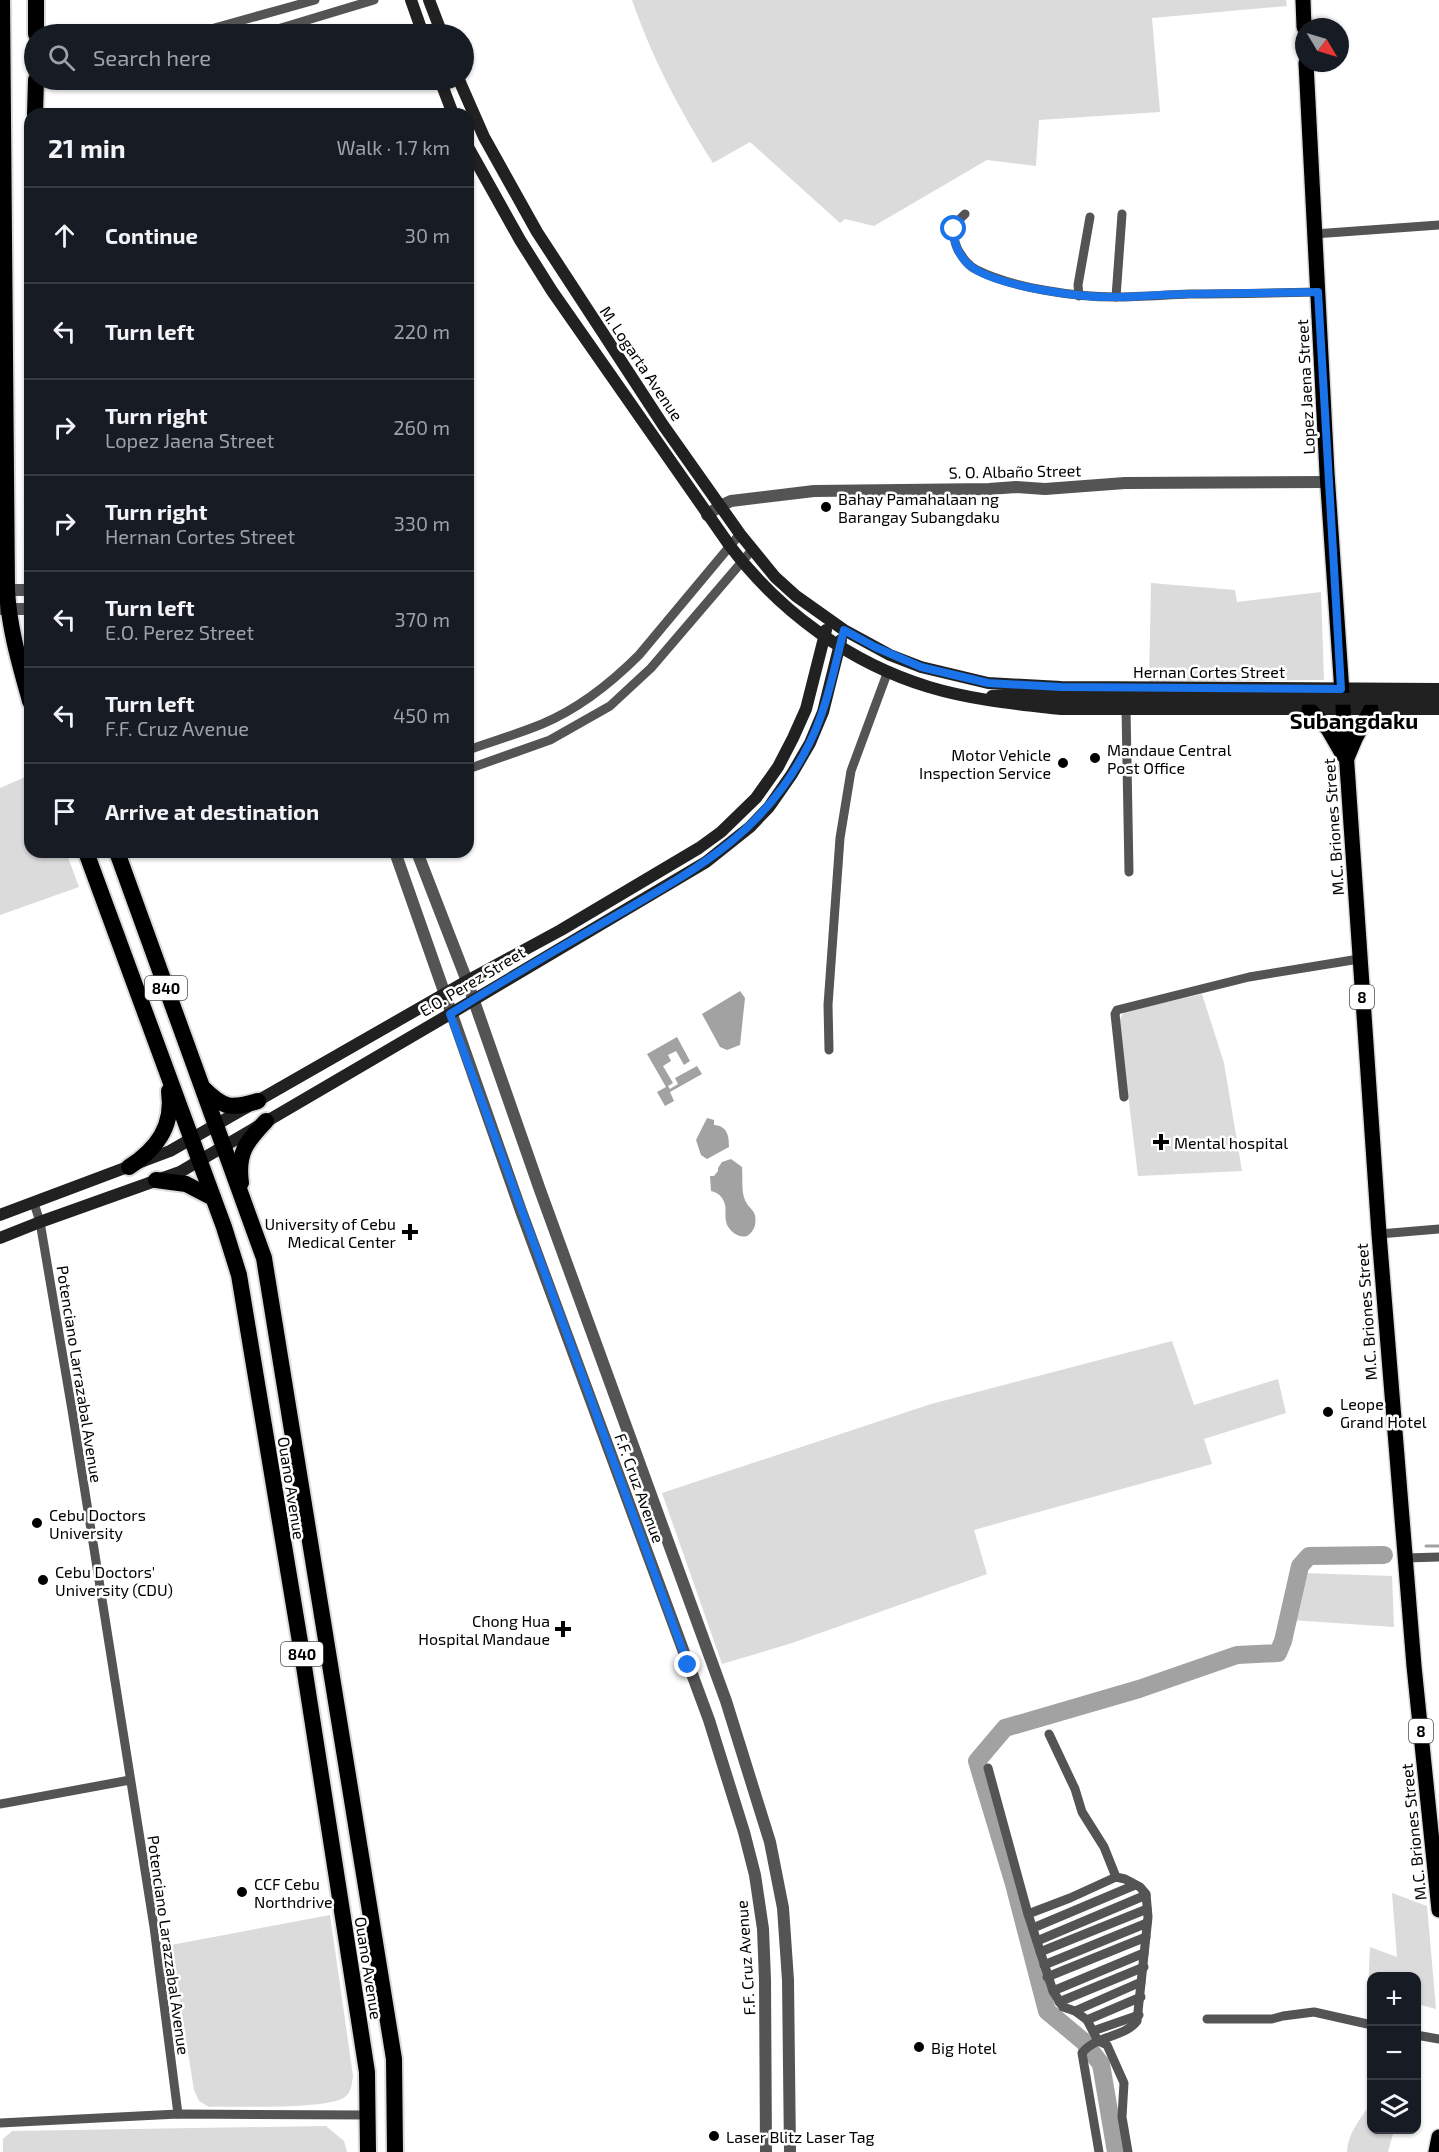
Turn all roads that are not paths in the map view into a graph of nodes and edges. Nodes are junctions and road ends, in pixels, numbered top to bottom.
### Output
1 (2, 0) edge
2 (36, 0) edge
3 (315, 0) edge
4 (374, 0) edge
5 (411, 0) edge
6 (429, 0) edge
7 (1303, 0) edge
8 (270, 12) junction
9 (1304, 18) edge
10 (36, 24) edge
11 (228, 24) edge
12 (274, 24) edge
13 (296, 24) edge
14 (419, 24) edge
15 (437, 24) edge
16 (1306, 72) edge
17 (36, 90) edge
18 (444, 90) edge
19 (463, 90) edge
20 (35, 108) edge
21 (451, 108) edge
22 (471, 108) edge
23 (474, 114) edge
24 (484, 137) junction
25 (474, 142) edge
26 (474, 156) edge
27 (965, 214) dead end
28 (1122, 214) dead end
29 (1090, 217) dead end
30 (1439, 225) edge
31 (1314, 234) junction
32 (1318, 292) junction
33 (1079, 296) junction
34 (1116, 297) junction
35 (1328, 482) junction
36 (720, 506) junction
37 (707, 515) junction
38 (3, 534) edge
39 (740, 534) junction
40 (730, 546) junction
41 (752, 550) junction
42 (742, 562) junction
43 (3, 590) edge
44 (24, 590) edge
45 (4, 609) edge
46 (24, 609) edge
47 (828, 621) junction
48 (0, 630) edge
49 (844, 630) junction
50 (824, 637) junction
51 (15, 642) junction
52 (840, 647) junction
53 (888, 671) junction
54 (24, 677) edge
55 (979, 682) junction
56 (1341, 689) junction
57 (1439, 689) edge
58 (1011, 694) junction
59 (976, 698) junction
60 (1439, 699) edge
61 (1126, 709) junction
62 (1309, 709) junction
63 (1343, 709) junction
64 (1371, 709) junction
65 (1439, 710) edge
66 (474, 748) edge
67 (1346, 760) junction
68 (474, 767) edge
69 (88, 858) edge
70 (119, 858) edge
71 (397, 858) edge
72 (419, 858) edge
73 (664, 868) junction
74 (1129, 872) dead end
75 (672, 882) junction
76 (1359, 959) junction
77 (467, 981) junction
78 (443, 995) junction
79 (473, 1000) junction
80 (450, 1014) junction
81 (829, 1050) dead end
82 (166, 1072) junction
83 (201, 1086) junction
84 (1124, 1097) dead end
85 (258, 1101) junction
86 (266, 1121) junction
87 (215, 1125) junction
88 (191, 1139) junction
89 (222, 1146) junction
90 (199, 1160) junction
91 (129, 1167) junction
92 (156, 1180) junction
93 (213, 1198) junction
94 (243, 1202) junction
95 (34, 1203) junction
96 (0, 1215) edge
97 (40, 1222) junction
98 (1439, 1229) edge
99 (1378, 1234) junction
100 (0, 1238) edge
101 (307, 1523) junction
102 (281, 1529) junction
103 (1439, 1557) edge
104 (1405, 1558) junction
105 (1049, 1734) dead end
106 (988, 1768) dead end
107 (130, 1780) junction
108 (0, 1804) edge
109 (1434, 1809) edge
110 (1116, 1877) junction
111 (1135, 1885) junction
112 (1146, 1895) junction
113 (1070, 1898) junction
114 (1076, 1909) junction
115 (1147, 1909) junction
116 (1439, 1910) edge
117 (1028, 1914) junction
118 (1082, 1922) junction
119 (1147, 1923) junction
120 (1033, 1928) junction
121 (1088, 1933) junction
122 (1146, 1937) junction
123 (1037, 1941) junction
124 (1094, 1945) junction
125 (1040, 1952) junction
126 (1144, 1953) junction
127 (1098, 1957) junction
128 (1044, 1965) junction
129 (1144, 1967) junction
130 (1105, 1968) junction
131 (1047, 1977) junction
132 (1141, 1982) junction
133 (1053, 1991) junction
134 (1141, 1996) junction
135 (1059, 2002) junction
136 (1075, 2011) junction
137 (1138, 2015) junction
138 (1207, 2019) dead end
139 (1087, 2020) junction
140 (1367, 2024) edge
141 (1093, 2031) junction
142 (1421, 2036) edge
143 (1439, 2040) edge
144 (1092, 2044) junction
145 (178, 2114) junction
146 (368, 2115) junction
147 (0, 2123) edge
148 (1439, 2137) edge
149 (368, 2152) edge
150 (396, 2152) edge
151 (766, 2152) edge
152 (790, 2152) edge
153 (1099, 2152) edge
154 (1128, 2152) edge
155 (1436, 2152) edge

1 - 38 highway
2 - 10 highway
3 - 8 street
4 - 13 street
5 - 14 main road
6 - 15 main road
7 - 9 main road
8 - 11 street
8 - 12 street
16 - 31 main road, Lopez Jaena Street / 8
17 - 20 highway
18 - 21 main road
19 - 22 main road, M. Logarta Avenue
23 - 24 main road, M. Logarta Avenue
24 - 25 main road
24 - 36 main road, M. Logarta Avenue
26 - 37 main road, M. Logarta Avenue
27 - 33 street
28 - 34 street
29 - 33 street
30 - 31 street
31 - 32 main road, Lopez Jaena Street / 8
32 - 34 street
32 - 35 main road, Lopez Jaena Street / 8
33 - 34 street
35 - 36 street, S. O. Albaño Street
35 - 56 main road, Lopez Jaena Street / 8
36 - 37 street, S. O. Albaño Street
36 - 39 main road, M. Logarta Avenue
37 - 40 main road, M. Logarta Avenue
38 - 43 highway
39 - 40 street
39 - 41 main road, M. Logarta Avenue
40 - 42 main road, M. Logarta Avenue
40 - 66 street
41 - 42 street
41 - 47 main road, M. Logarta Avenue
42 - 50 main road, M. Logarta Avenue
42 - 68 street
43 - 44 street
43 - 45 highway
45 - 46 street
45 - 51 highway
47 - 49 main road, M. Logarta Avenue
47 - 50 main road, E.O. Perez Street
48 - 51 highway
49 - 52 main road, E.O. Perez Street
49 - 55 main road, Hernan Cortes Street
50 - 52 main road, M. Logarta Avenue
50 - 73 main road, E.O. Perez Street
51 - 54 highway
52 - 53 main road, Hernan Cortes Street
52 - 75 main road, E.O. Perez Street
53 - 59 main road, Hernan Cortes Street
53 - 81 street
55 - 56 main road, Hernan Cortes Street
55 - 58 main road, Hernan Cortes Street
56 - 57 main road, Hernan Cortes Street
56 - 63 main road, Lopez Jaena Street / 8
58 - 59 main road, Hernan Cortes Street
58 - 60 main road, Hernan Cortes Street, bridge
59 - 61 main road, Hernan Cortes Street
61 - 62 main road, Hernan Cortes Street
61 - 74 street
62 - 63 main road, Hernan Cortes Street
62 - 67 main road
63 - 64 main road, Hernan Cortes Street
63 - 67 main road, M.C. Briones Street / 8
64 - 65 main road, Hernan Cortes Street
64 - 67 main road
67 - 76 main road, M.C. Briones Street / 8
69 - 82 highway, Ouano Avenue / 840
70 - 83 highway, Ouano Avenue / 840
71 - 78 street, F.F. Cruz Avenue
72 - 77 street, F.F. Cruz Avenue
73 - 75 main road
73 - 77 main road, E.O. Perez Street
75 - 79 main road, E.O. Perez Street
76 - 84 street
76 - 99 main road, M.C. Briones Street / 8
77 - 78 main road, E.O. Perez Street
77 - 79 street, F.F. Cruz Avenue
78 - 80 street, F.F. Cruz Avenue
78 - 85 main road, E.O. Perez Street
79 - 80 main road, E.O. Perez Street
79 - 152 street, F.F. Cruz Avenue
80 - 86 main road, E.O. Perez Street
80 - 151 street, F.F. Cruz Avenue
82 - 88 highway, Ouano Avenue / 840
82 - 91 highway
83 - 85 highway
83 - 87 highway, Ouano Avenue / 840
85 - 87 main road, E.O. Perez Street
86 - 89 main road, E.O. Perez Street
86 - 94 highway
87 - 88 main road, E.O. Perez Street
87 - 89 highway, Ouano Avenue / 840
88 - 90 highway, Ouano Avenue / 840
88 - 91 main road, E.O. Perez Street
89 - 90 main road, E.O. Perez Street
89 - 94 highway, Ouano Avenue / 840
90 - 92 main road, E.O. Perez Street
90 - 93 highway, Ouano Avenue / 840
91 - 95 main road, E.O. Perez Street
92 - 93 highway
92 - 97 main road, E.O. Perez Street
93 - 102 highway, Ouano Avenue / 840
94 - 101 highway, Ouano Avenue / 840
95 - 96 main road, E.O. Perez Street
95 - 97 street
97 - 100 main road, E.O. Perez Street
97 - 107 street, Potenciano Larrazabal Avenue
98 - 99 street
99 - 104 main road, M.C. Briones Street / 8
101 - 102 highway
101 - 150 highway, Ouano Avenue / 840
102 - 146 highway, Ouano Avenue / 840
103 - 104 street
104 - 109 main road, M.C. Briones Street / 8
105 - 110 street
106 - 117 street
107 - 108 street
107 - 145 street, Potenciano Larazzabal Avenue
109 - 116 main road, M.C. Briones Street / 8
110 - 111 street
110 - 113 street
111 - 112 street
111 - 114 street
112 - 115 street
112 - 118 street
113 - 114 street
113 - 117 street
114 - 118 street
114 - 120 street
115 - 119 street
115 - 121 street
117 - 120 street
118 - 121 street
118 - 123 street
119 - 122 street
119 - 124 street
120 - 123 street
121 - 124 street
121 - 125 street
122 - 126 street
122 - 127 street
123 - 125 street
124 - 127 street
124 - 128 street
125 - 128 street
126 - 129 street
126 - 130 street
127 - 130 street
127 - 131 street
128 - 131 street
129 - 132 street
129 - 135 street
130 - 133 street
131 - 133 street
132 - 134 street
132 - 136 street
133 - 135 street
134 - 137 street
134 - 139 street
135 - 136 street
136 - 139 street
137 - 141 street
137 - 144 street
138 - 140 street
139 - 141 street
141 - 144 street
142 - 143 street
144 - 153 street
144 - 154 street
145 - 146 street
145 - 147 street
146 - 149 highway, Ouano Avenue / 840
148 - 155 main road

